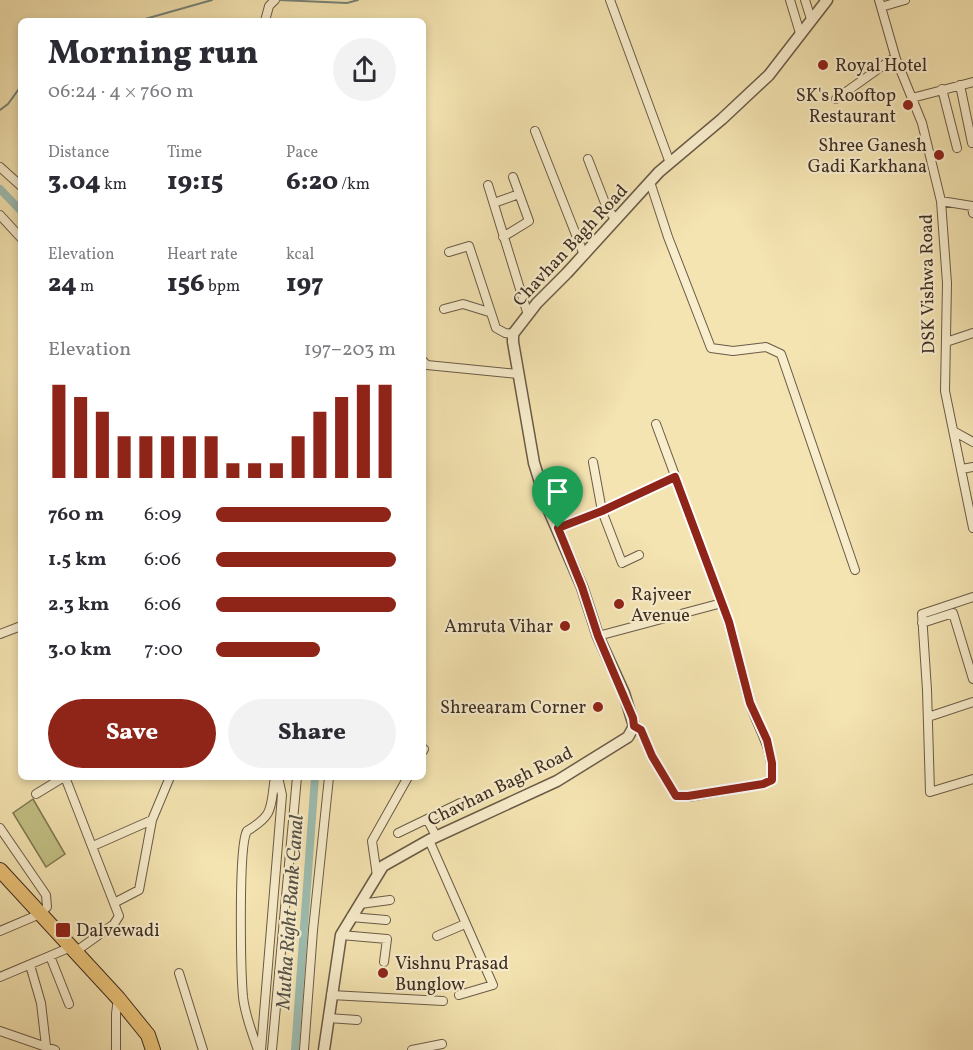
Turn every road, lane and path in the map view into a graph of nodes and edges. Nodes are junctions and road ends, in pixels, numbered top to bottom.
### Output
1 (610, 0) edge
2 (790, 0) edge
3 (806, 0) edge
4 (827, 0) edge
5 (905, 0) edge
6 (273, 2) edge
7 (880, 3) edge
8 (266, 18) edge
9 (811, 19) junction
10 (800, 33) junction
11 (895, 57) junction
12 (973, 82) edge
13 (960, 85) junction
14 (942, 89) junction
15 (912, 98) junction
16 (836, 99) dead end
17 (535, 131) dead end
18 (972, 143) edge
19 (957, 148) dead end
20 (588, 159) dead end
21 (670, 164) junction
22 (0, 167) edge
23 (513, 177) dead end
24 (650, 182) junction
25 (18, 183) edge
26 (488, 185) dead end
27 (519, 194) junction
28 (941, 201) junction
29 (494, 203) junction
30 (973, 205) edge
31 (973, 213) edge
32 (0, 214) edge
33 (616, 220) junction
34 (18, 235) edge
35 (503, 237) junction
36 (449, 252) dead end
37 (584, 255) junction
38 (444, 309) dead end
39 (489, 312) junction
40 (528, 315) junction
41 (973, 333) edge
42 (513, 334) junction
43 (945, 342) junction
44 (426, 361) edge
45 (518, 374) junction
46 (656, 424) dead end
47 (955, 432) junction
48 (973, 442) edge
49 (593, 462) dead end
50 (973, 467) edge
51 (962, 469) junction
52 (675, 477) junction
53 (602, 511) junction
54 (558, 528) junction
55 (973, 528) edge
56 (639, 555) dead end
57 (855, 570) dead end
58 (973, 597) edge
59 (722, 603) junction
60 (922, 623) junction
61 (18, 627) edge
62 (0, 634) edge
63 (598, 636) junction
64 (973, 679) edge
65 (973, 702) edge
66 (928, 717) junction
67 (634, 726) junction
68 (973, 779) edge
69 (60, 780) edge
70 (66, 780) edge
71 (169, 780) edge
72 (276, 780) edge
73 (278, 780) edge
74 (297, 780) edge
75 (329, 780) edge
76 (406, 780) edge
77 (36, 794) dead end
78 (460, 803) dead end
79 (427, 819) junction
80 (152, 820) junction
81 (0, 828) edge
82 (398, 833) dead end
83 (432, 838) junction
84 (93, 846) junction
85 (0, 870) edge
86 (377, 876) junction
87 (390, 900) dead end
88 (114, 903) junction
89 (360, 904) junction
90 (40, 914) junction
91 (351, 917) junction
92 (386, 920) dead end
93 (465, 924) junction
94 (0, 931) edge
95 (341, 935) junction
96 (437, 936) dead end
97 (73, 949) junction
98 (50, 956) junction
99 (384, 962) dead end
100 (30, 965) junction
101 (179, 974) dead end
102 (0, 978) edge
103 (331, 995) junction
104 (459, 995) dead end
105 (118, 998) junction
106 (443, 1001) dead end
107 (69, 1004) dead end
108 (328, 1018) junction
109 (357, 1020) dead end
110 (141, 1027) junction
111 (0, 1031) edge
112 (442, 1044) dead end
113 (46, 1046) junction
114 (55, 1050) edge
115 (116, 1050) edge
116 (145, 1050) edge
117 (153, 1050) edge
118 (203, 1050) edge
119 (259, 1050) edge
120 (272, 1050) edge
121 (304, 1050) edge
122 (324, 1050) edge
123 (412, 1050) edge

1 - 21 street
2 - 10 street
3 - 9 street
4 - 9 street, Chavhan Bagh Road
5 - 7 street
6 - 8 street
7 - 11 street, DSK Vishwa Road
9 - 10 street, Chavhan Bagh Road
10 - 21 street, Chavhan Bagh Road
11 - 15 street, DSK Vishwa Road
11 - 16 street
12 - 13 street
13 - 14 street
13 - 18 street
14 - 15 street
14 - 19 street
15 - 28 street, DSK Vishwa Road
17 - 37 street
20 - 33 street
21 - 24 street, Chavhan Bagh Road
22 - 25 street
23 - 27 street
24 - 33 street, Chavhan Bagh Road
24 - 57 street
26 - 29 street
27 - 29 street
27 - 35 street
28 - 30 street
28 - 43 street, DSK Vishwa Road
29 - 35 street
30 - 31 street
32 - 34 street
33 - 37 street, Chavhan Bagh Road
35 - 40 street
36 - 39 street
37 - 40 street, Chavhan Bagh Road
38 - 39 street
39 - 42 street
40 - 42 street, Chavhan Bagh Road
41 - 43 street
42 - 45 street, Chavhan Bagh Road
43 - 47 street, DSK Vishwa Road
44 - 45 street
45 - 54 street, Chavhan Bagh Road
46 - 52 street
47 - 48 street
47 - 51 street, DSK Vishwa Road
49 - 53 street
50 - 51 street
51 - 55 street, DSK Vishwa Road
52 - 53 street
52 - 59 street
53 - 54 street
53 - 56 street
54 - 63 street, Chavhan Bagh Road
58 - 60 street
59 - 63 street
59 - 67 street
60 - 64 street
60 - 66 street
61 - 62 street
63 - 67 street, Chavhan Bagh Road
65 - 66 street
66 - 68 street
67 - 83 street, Chavhan Bagh Road
69 - 77 street
70 - 84 street
71 - 80 street
72 - 119 street
73 - 119 street
74 - 120 street
75 - 121 street
76 - 86 street
78 - 79 street
79 - 82 street
79 - 83 street
80 - 84 street
80 - 88 street
81 - 90 street
83 - 86 street, Chavhan Bagh Road
83 - 93 street
84 - 88 street
85 - 90 main road
86 - 89 street, Chavhan Bagh Road
87 - 89 street
88 - 97 street
89 - 91 street, Chavhan Bagh Road
90 - 94 street
90 - 97 main road
91 - 92 street
91 - 95 street, Chavhan Bagh Road
93 - 96 street
93 - 104 street
95 - 99 street
95 - 103 street, Chavhan Bagh Road
97 - 98 street
97 - 105 main road
98 - 100 street
98 - 107 street
100 - 102 street
100 - 113 street
101 - 118 street
103 - 106 street
103 - 108 street, Chavhan Bagh Road
105 - 110 main road
105 - 115 street
108 - 109 street
108 - 122 street, Chavhan Bagh Road
110 - 116 main road
110 - 117 main road
111 - 113 street
112 - 123 street
113 - 114 street

